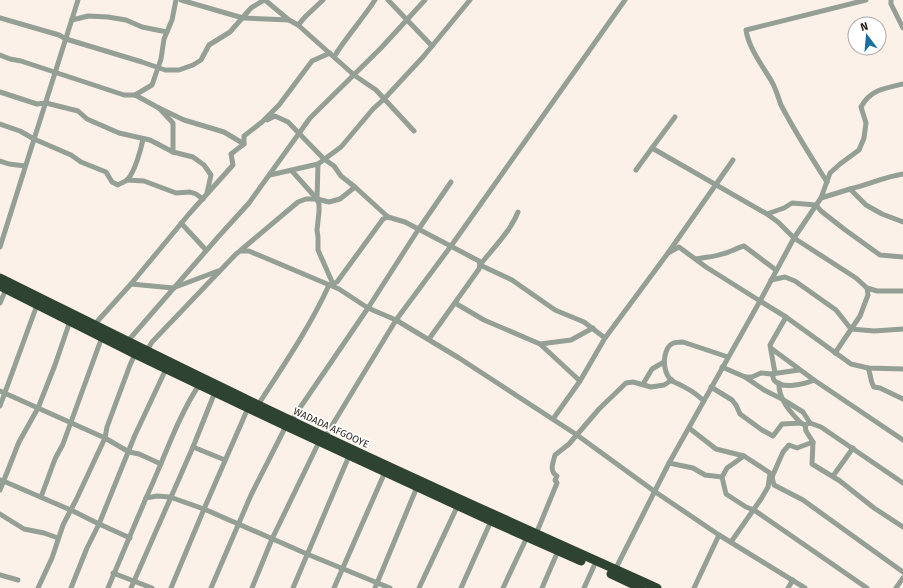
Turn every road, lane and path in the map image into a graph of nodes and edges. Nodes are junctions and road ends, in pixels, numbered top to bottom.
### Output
1 (78, 0) edge
2 (176, 0) edge
3 (181, 0) edge
4 (264, 0) edge
5 (323, 0) edge
6 (375, 0) edge
7 (388, 0) edge
8 (425, 0) edge
9 (470, 0) edge
10 (625, 0) edge
11 (866, 0) edge
12 (891, 0) edge
13 (0, 18) edge
14 (243, 18) junction
15 (72, 20) junction
16 (289, 20) junction
17 (406, 20) junction
18 (298, 25) junction
19 (903, 28) edge
20 (167, 32) junction
21 (66, 39) junction
22 (432, 46) junction
23 (0, 55) edge
24 (332, 55) junction
25 (158, 68) junction
26 (55, 72) junction
27 (354, 75) junction
28 (903, 84) edge
29 (0, 92) edge
30 (135, 95) junction
31 (384, 99) junction
32 (46, 103) junction
33 (159, 108) junction
34 (675, 117) dead end
35 (262, 122) junction
36 (0, 124) edge
37 (414, 131) dead end
38 (299, 134) junction
39 (34, 139) junction
40 (143, 139) junction
41 (244, 144) junction
42 (652, 148) junction
43 (173, 152) junction
44 (324, 159) junction
45 (733, 160) dead end
46 (0, 161) edge
47 (318, 164) junction
48 (25, 166) junction
49 (636, 170) dead end
50 (292, 171) junction
51 (903, 174) edge
52 (270, 175) junction
53 (127, 180) junction
54 (451, 182) dead end
55 (827, 182) junction
56 (715, 184) junction
57 (355, 187) junction
58 (850, 189) junction
59 (207, 194) junction
60 (317, 198) junction
61 (821, 198) junction
62 (203, 199) junction
63 (816, 205) junction
64 (518, 212) dead end
65 (767, 214) junction
66 (388, 217) junction
67 (903, 222) edge
68 (181, 223) junction
69 (418, 230) junction
70 (794, 238) junction
71 (451, 246) junction
72 (0, 247) edge
73 (206, 250) junction
74 (240, 251) junction
75 (668, 253) junction
76 (903, 257) edge
77 (696, 259) junction
78 (480, 265) junction
79 (219, 270) junction
80 (776, 270) junction
81 (0, 278) edge
82 (771, 280) junction
83 (131, 284) junction
84 (331, 285) junction
85 (3, 288) edge
86 (173, 288) junction
87 (867, 288) junction
88 (903, 291) edge
89 (760, 301) junction
90 (455, 303) junction
91 (0, 304) edge
92 (37, 305) junction
93 (368, 308) junction
94 (786, 317) junction
95 (396, 320) junction
96 (70, 321) junction
97 (94, 325) junction
98 (593, 328) junction
99 (851, 329) junction
100 (903, 329) edge
101 (102, 338) junction
102 (605, 338) junction
103 (429, 339) junction
104 (127, 342) junction
105 (540, 344) junction
106 (772, 349) junction
107 (146, 352) junction
108 (835, 353) junction
109 (135, 354) junction
110 (728, 357) junction
111 (664, 362) junction
112 (722, 367) junction
113 (868, 368) junction
114 (166, 369) junction
115 (903, 369) edge
116 (799, 370) junction
117 (773, 373) junction
118 (745, 378) junction
119 (672, 380) junction
120 (814, 380) junction
121 (580, 381) junction
122 (779, 383) junction
123 (643, 384) junction
124 (199, 385) junction
125 (712, 387) junction
126 (3, 392) edge
127 (215, 392) junction
128 (903, 398) edge
129 (782, 399) junction
130 (704, 401) junction
131 (258, 405) junction
132 (0, 406) edge
133 (38, 408) junction
134 (248, 408) junction
135 (553, 419) junction
136 (70, 422) junction
137 (805, 423) junction
138 (288, 424) junction
139 (689, 428) junction
140 (577, 435) junction
141 (105, 438) junction
142 (322, 439) junction
143 (903, 440) edge
144 (813, 442) junction
145 (193, 447) junction
146 (853, 448) junction
147 (129, 452) junction
148 (349, 456) junction
149 (744, 456) junction
150 (225, 460) junction
151 (669, 462) junction
152 (161, 464) junction
153 (385, 472) junction
154 (771, 475) junction
155 (722, 476) junction
156 (833, 476) junction
157 (2, 480) edge
158 (903, 483) edge
159 (417, 487) junction
160 (0, 490) edge
161 (654, 491) junction
162 (41, 497) junction
163 (170, 497) junction
164 (146, 498) junction
165 (458, 505) junction
166 (204, 509) junction
167 (70, 510) junction
168 (754, 510) junction
169 (0, 514) edge
170 (491, 521) junction
171 (99, 524) junction
172 (239, 524) junction
173 (903, 527) edge
174 (531, 535) junction
175 (719, 535) junction
176 (58, 538) junction
177 (130, 538) junction
178 (272, 539) junction
179 (731, 542) junction
180 (558, 551) junction
181 (307, 554) junction
182 (594, 566) junction
183 (343, 568) junction
184 (615, 570) junction
185 (903, 572) edge
186 (114, 573) junction
187 (0, 575) edge
188 (903, 578) edge
189 (18, 580) dead end
190 (793, 580) junction
191 (134, 581) junction
192 (377, 585) edge
193 (628, 585) edge
194 (38, 588) edge
195 (71, 588) edge
196 (108, 588) edge
197 (131, 588) edge
198 (152, 588) edge
199 (171, 588) edge
200 (211, 588) edge
201 (252, 588) edge
202 (292, 588) edge
203 (334, 588) edge
204 (390, 588) edge
205 (419, 588) edge
206 (461, 588) edge
207 (503, 588) edge
208 (542, 588) edge
209 (584, 588) edge
210 (641, 588) edge
211 (657, 588) edge
212 (694, 588) edge
213 (788, 588) edge
214 (805, 588) edge
215 (867, 588) edge
216 (896, 588) edge

1 - 15 street
2 - 20 street
3 - 14 street
4 - 14 street
4 - 16 street
5 - 18 street
6 - 24 street
7 - 17 street
8 - 17 street
9 - 22 street
10 - 71 street
11 - 55 street
12 - 19 street
13 - 21 street
14 - 16 street
14 - 25 street
15 - 20 street
15 - 21 street
16 - 18 street
17 - 22 street
17 - 27 street
18 - 24 street
20 - 25 street
21 - 25 street
21 - 26 street
22 - 31 street
23 - 26 street
24 - 27 street
24 - 35 street
25 - 30 street
26 - 30 street
26 - 32 street
27 - 31 street
27 - 38 street
28 - 55 street
29 - 32 street
30 - 33 street
31 - 37 street
31 - 44 street
32 - 39 street
32 - 40 street
33 - 41 street
33 - 43 street
34 - 42 street
35 - 38 street
35 - 41 street
36 - 39 street
38 - 44 street
38 - 52 street
39 - 48 street
39 - 53 street
40 - 43 street
40 - 53 street
41 - 59 street
42 - 49 street
42 - 56 street
43 - 59 street
44 - 47 street
44 - 57 street
45 - 56 street
46 - 48 street
47 - 50 street
47 - 60 street
48 - 72 street
50 - 52 street
50 - 60 street
51 - 58 street
52 - 73 street
53 - 62 street
54 - 69 street
55 - 61 street
56 - 65 street
56 - 75 street
57 - 60 street
57 - 66 street
58 - 61 street
58 - 67 street
59 - 62 street
60 - 74 street
60 - 84 street
61 - 63 street
62 - 68 street
63 - 65 street
63 - 70 street
63 - 76 street
64 - 78 street
65 - 70 street
66 - 69 street
66 - 84 street
68 - 73 street
68 - 83 street
69 - 71 street
69 - 93 street
70 - 80 street
70 - 87 street
71 - 78 street
71 - 95 street
73 - 86 street
74 - 79 street
74 - 84 street
75 - 77 street
75 - 102 street
77 - 80 street
77 - 89 street
78 - 90 street
78 - 98 street
79 - 86 street
79 - 107 street
80 - 82 street
81 - 97 highway, WADADA AFGOOYE
82 - 89 street
82 - 99 street
83 - 86 street
83 - 97 street
84 - 93 street
84 - 131 street
85 - 91 street
85 - 92 highway, WADADA AFGOOYE
86 - 104 street
87 - 88 street
87 - 99 street
89 - 94 street
89 - 110 street
90 - 103 street
90 - 105 street
92 - 96 highway, WADADA AFGOOYE
92 - 126 street
93 - 95 street
93 - 138 street
94 - 106 street
94 - 108 street
95 - 103 street
95 - 142 street
96 - 101 highway, WADADA AFGOOYE
96 - 133 street
97 - 104 highway, WADADA AFGOOYE
98 - 102 street
98 - 105 street
99 - 100 street
99 - 108 street
101 - 109 highway, WADADA AFGOOYE
101 - 136 street
102 - 121 street
103 - 135 street
104 - 107 highway, WADADA AFGOOYE
105 - 121 street
106 - 116 street
106 - 117 street
107 - 131 highway, WADADA AFGOOYE
108 - 113 street
109 - 114 highway, WADADA AFGOOYE
109 - 141 street
110 - 111 street
110 - 112 street
111 - 119 street
111 - 123 street
112 - 118 street
112 - 125 street
113 - 115 street
113 - 128 street
114 - 124 highway, WADADA AFGOOYE
114 - 147 street
116 - 117 street
116 - 120 street
117 - 118 street
117 - 122 street
118 - 129 street
119 - 123 street
119 - 130 street
120 - 122 street
120 - 143 street
121 - 135 street
122 - 129 street
123 - 140 street
124 - 127 highway, WADADA AFGOOYE
124 - 152 street
125 - 130 street
125 - 137 street
126 - 132 street
126 - 133 street
127 - 134 highway, WADADA AFGOOYE
127 - 145 street
129 - 137 street
129 - 137 street
130 - 139 street
131 - 138 highway, WADADA AFGOOYE
133 - 136 street
133 - 157 street
134 - 138 highway, WADADA AFGOOYE
134 - 150 street
135 - 140 street
136 - 141 street
136 - 162 street
137 - 144 street
137 - 146 street
138 - 142 highway, WADADA AFGOOYE
138 - 172 street
139 - 149 street
139 - 151 street
140 - 161 street
140 - 174 street
141 - 147 street
141 - 167 street
142 - 148 highway, WADADA AFGOOYE
142 - 174 highway, WADADA AFGOOYE
142 - 178 street
144 - 154 street
144 - 156 street
145 - 150 street
145 - 163 street
146 - 156 street
146 - 158 street
147 - 152 street
147 - 171 street
148 - 153 highway, WADADA AFGOOYE
148 - 181 street
149 - 154 street
149 - 155 street
150 - 166 street
151 - 155 street
151 - 161 street
152 - 164 street
153 - 159 highway, WADADA AFGOOYE
153 - 183 street
154 - 168 street
154 - 185 street
155 - 168 street
156 - 173 street
157 - 160 street
157 - 162 street
159 - 165 highway, WADADA AFGOOYE
159 - 192 street
161 - 175 street
161 - 184 street
162 - 167 street
163 - 164 street
163 - 166 street
163 - 191 street
164 - 177 street
165 - 170 highway, WADADA AFGOOYE
165 - 205 street
166 - 172 street
166 - 199 street
167 - 171 street
167 - 176 street
168 - 179 street
168 - 215 street
169 - 176 street
170 - 174 highway, WADADA AFGOOYE
170 - 206 street
171 - 177 street
171 - 195 street
172 - 178 street
172 - 200 street
174 - 180 highway, WADADA AFGOOYE
174 - 184 highway, WADADA AFGOOYE
174 - 207 street
175 - 179 street
175 - 212 street
176 - 194 street
177 - 186 street
178 - 181 street
178 - 201 street
179 - 190 street
180 - 182 highway, WADADA AFGOOYE
180 - 208 street
181 - 183 street
181 - 202 street
182 - 193 highway, WADADA AFGOOYE
182 - 209 street
183 - 192 street
183 - 203 street
184 - 211 highway, WADADA AFGOOYE
186 - 191 street
186 - 196 street
187 - 189 street
188 - 216 street
190 - 213 street
190 - 214 street
191 - 197 street
191 - 198 street
192 - 204 street
193 - 210 highway, WADADA AFGOOYE

